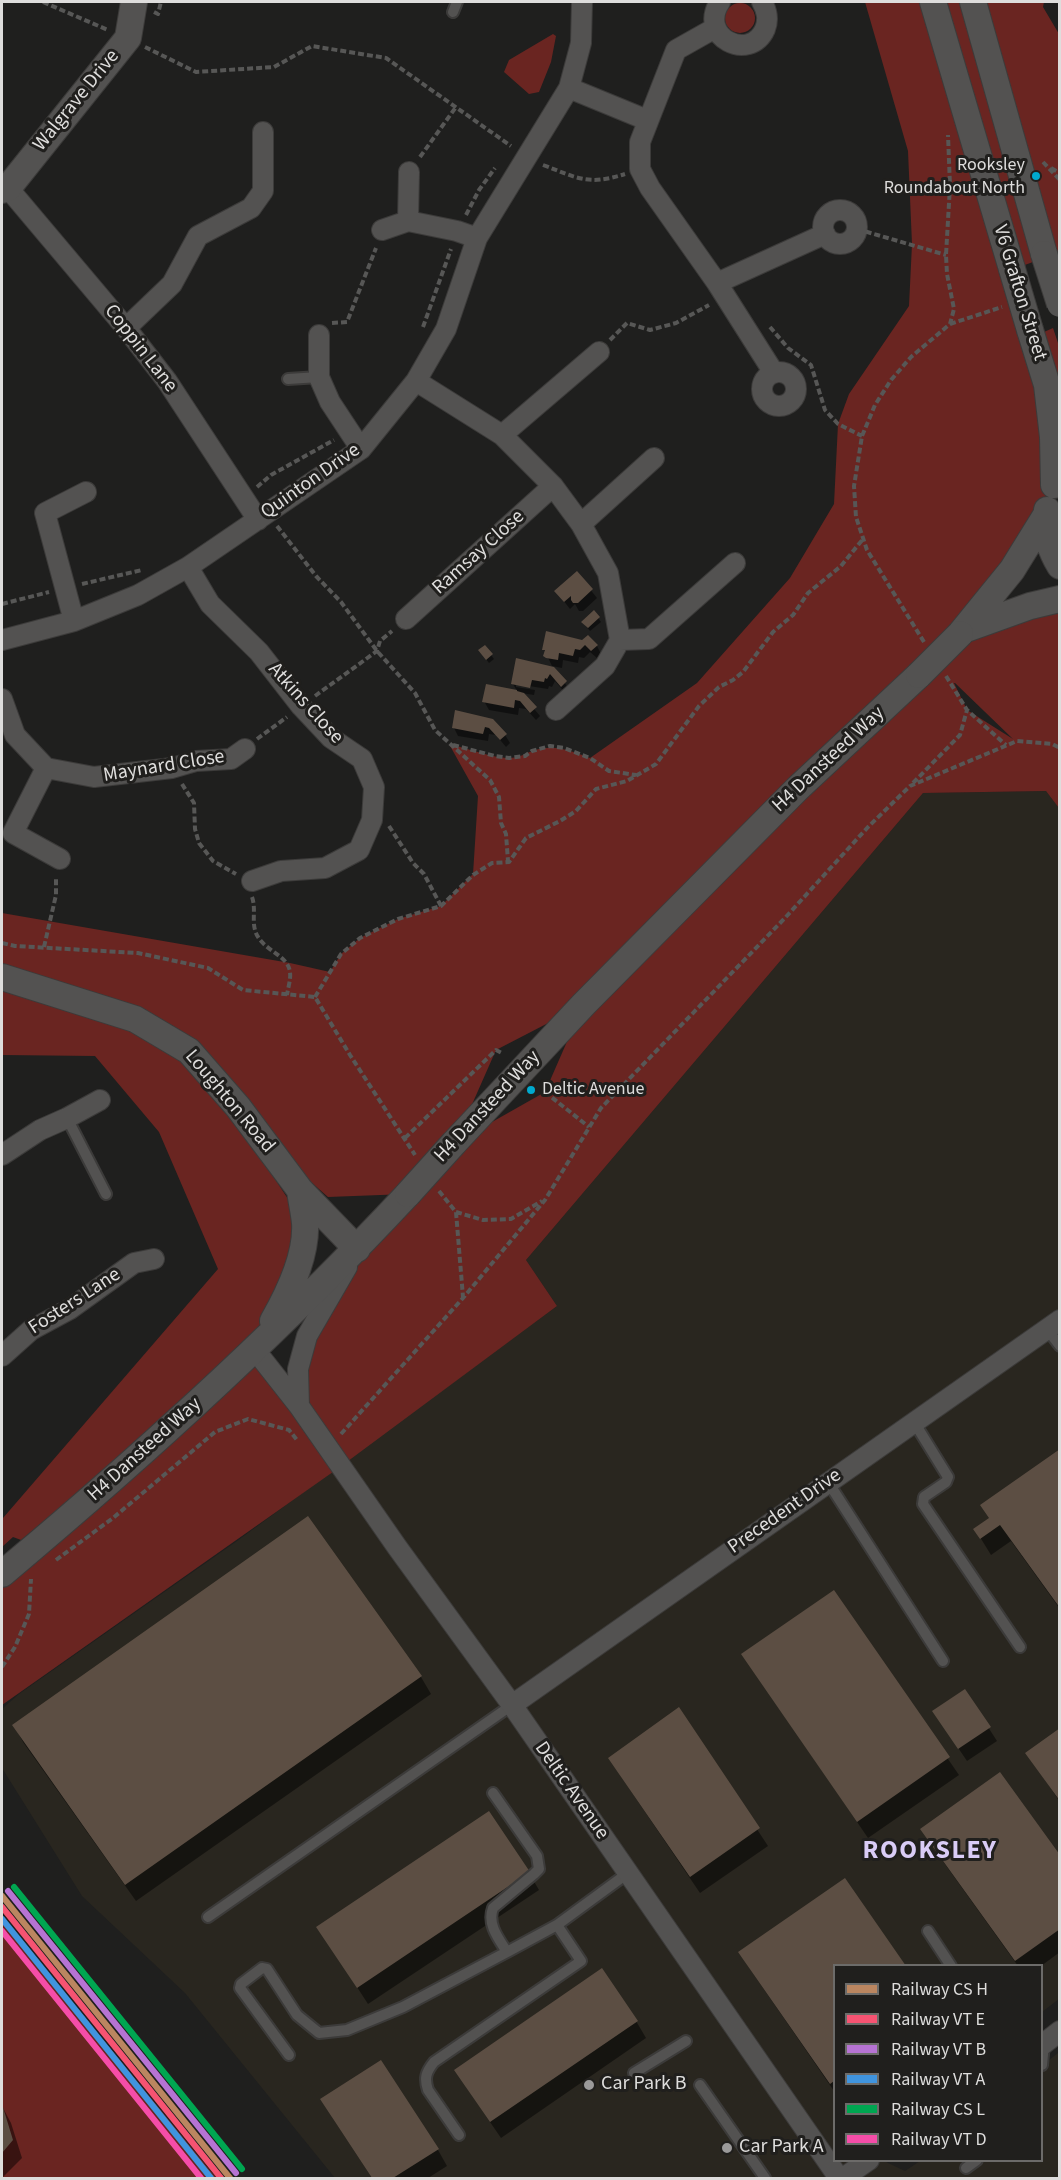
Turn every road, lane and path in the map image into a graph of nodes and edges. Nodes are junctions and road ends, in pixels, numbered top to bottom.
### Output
1 (43, 2) edge
2 (134, 2) edge
3 (582, 2) edge
4 (720, 2) edge
5 (762, 2) edge
6 (933, 2) edge
7 (973, 2) edge
8 (715, 28) junction
9 (128, 38) junction
10 (569, 88) junction
11 (456, 107) junction
12 (647, 120) junction
13 (946, 128) dead end
14 (263, 132) dead end
15 (525, 157) junction
16 (640, 169) junction
17 (409, 172) joint
18 (1059, 173) edge
19 (1059, 180) edge
20 (4, 189) edge
21 (408, 220) junction
22 (857, 229) joint
23 (382, 230) joint
24 (477, 238) junction
25 (946, 255) junction
26 (721, 289) junction
27 (1059, 304) edge
28 (766, 323) dead end
29 (126, 328) junction
30 (319, 335) joint
31 (599, 352) joint
32 (774, 373) dead end
33 (319, 377) junction
34 (288, 379) dead end
35 (416, 381) junction
36 (502, 435) junction
37 (862, 436) junction
38 (361, 449) junction
39 (654, 458) dead end
40 (1057, 481) edge
41 (553, 486) junction
42 (86, 492) dead end
43 (1046, 515) junction
44 (263, 517) junction
45 (581, 524) junction
46 (863, 539) junction
47 (735, 562) dead end
48 (188, 567) junction
49 (1059, 567) edge
50 (1059, 599) edge
51 (406, 619) joint
52 (74, 621) junction
53 (963, 631) junction
54 (2, 639) edge
55 (621, 640) junction
56 (927, 647) dead end
57 (377, 651) junction
58 (944, 674) dead end
59 (2, 699) edge
60 (302, 706) junction
61 (556, 710) dead end
62 (967, 710) junction
63 (449, 744) junction
64 (1006, 745) junction
65 (1059, 748) edge
66 (245, 749) joint
67 (46, 768) junction
68 (637, 776) junction
69 (910, 786) junction
70 (372, 820) junction
71 (60, 859) joint
72 (508, 862) junction
73 (252, 881) dead end
74 (441, 906) junction
75 (2, 943) edge
76 (44, 948) junction
77 (2, 977) edge
78 (315, 997) junction
79 (502, 1053) dead end
80 (545, 1092) dead end
81 (100, 1100) dead end
82 (67, 1118) junction
83 (589, 1127) junction
84 (405, 1138) junction
85 (2, 1155) edge
86 (420, 1162) dead end
87 (438, 1188) dead end
88 (300, 1190) junction
89 (106, 1194) dead end
90 (545, 1200) junction
91 (456, 1212) junction
92 (357, 1249) junction
93 (154, 1259) dead end
94 (463, 1298) junction
95 (1053, 1324) edge
96 (1059, 1346) edge
97 (255, 1350) junction
98 (2, 1356) edge
99 (299, 1406) junction
100 (914, 1422) junction
101 (327, 1449) junction
102 (828, 1482) junction
103 (48, 1566) dead end
104 (39, 1573) dead end
105 (2, 1574) edge
106 (1020, 1647) dead end
107 (943, 1661) dead end
108 (2, 1667) edge
109 (512, 1705) junction
110 (493, 1793) dead end
111 (628, 1873) junction
112 (208, 1917) dead end
113 (557, 1925) junction
114 (928, 1931) dead end
115 (507, 1952) junction
116 (950, 1964) edge
117 (1048, 2040) edge
118 (686, 2041) dead end
119 (289, 2055) dead end
120 (1043, 2058) edge
121 (634, 2073) dead end
122 (700, 2085) dead end
123 (459, 2135) dead end
124 (866, 2162) edge
125 (974, 2162) edge
126 (966, 2168) dead end
127 (765, 2178) edge
128 (841, 2178) edge

1 - 9 path
2 - 9 street, Walgrave Drive
3 - 10 street, Quinton Drive
4 - 8 street
5 - 8 street
6 - 40 street, V6 Grafton Street, bridge
7 - 27 street, V6 Grafton Street, bridge
8 - 12 street
9 - 11 path
9 - 20 street, Walgrave Drive
10 - 12 street
10 - 15 street, Quinton Drive
11 - 15 path
11 - 17 path
12 - 16 street
13 - 25 path
14 - 29 street
15 - 16 path
15 - 24 street, Quinton Drive
16 - 26 street
17 - 21 street
18 - 19 path
20 - 29 street, Coppin Lane
21 - 23 street
21 - 24 street
22 - 25 path
22 - 26 street
23 - 30 path
24 - 35 street, Quinton Drive
25 - 37 path
26 - 31 path
26 - 32 street
28 - 37 path
29 - 44 street, Coppin Lane
30 - 33 street
31 - 36 street
33 - 34 lane
33 - 38 street
35 - 36 street
35 - 38 street, Quinton Drive
36 - 41 street
37 - 46 path
38 - 44 street, Quinton Drive
39 - 45 street
40 - 43 street, V6 Grafton Street
41 - 45 street
41 - 51 street, Ramsay Close
42 - 52 street
43 - 49 street
43 - 53 street, H4 Dansteed Way
44 - 48 street, Quinton Drive
44 - 57 path
45 - 55 street
46 - 56 path
46 - 68 path
47 - 55 street
48 - 52 street, Quinton Drive
48 - 60 street, Atkins Close
50 - 53 street, H4 Dansteed Way
51 - 57 path
52 - 54 street, Quinton Drive
53 - 92 street, H4 Dansteed Way, bridge
55 - 61 street
57 - 60 path
57 - 63 path
58 - 62 path
59 - 67 street
60 - 66 path
60 - 70 street, Atkins Close
62 - 64 path
62 - 69 path
63 - 68 path
63 - 72 path
64 - 65 path
64 - 69 path
66 - 67 street, Maynard Close
67 - 71 street
68 - 72 path
69 - 83 path
70 - 73 street, Atkins Close
70 - 74 path
71 - 76 path
72 - 74 path
74 - 78 path
75 - 76 path
76 - 78 path
77 - 88 street, Loughton Road
78 - 84 path
79 - 84 path
80 - 83 path
81 - 82 street
82 - 85 street
82 - 89 lane
83 - 90 path
84 - 86 path
87 - 91 path
88 - 92 street, Loughton Road
88 - 97 street
90 - 91 path
90 - 94 path
91 - 94 path
92 - 97 street, H4 Dansteed Way
92 - 99 street
93 - 98 street, Fosters Lane
94 - 101 path
95 - 96 lane
95 - 100 street, Precedent Drive
97 - 99 street, Deltic Avenue
97 - 105 street, H4 Dansteed Way
99 - 101 street, Deltic Avenue
100 - 102 street, Precedent Drive
100 - 106 lane
101 - 103 path
101 - 109 street, Deltic Avenue
102 - 107 lane
102 - 109 street, Precedent Drive
104 - 108 path
109 - 111 street, Deltic Avenue
109 - 112 lane
110 - 115 lane
111 - 113 lane
111 - 128 street, Deltic Avenue
113 - 115 lane
113 - 123 lane
114 - 116 lane
115 - 119 lane
117 - 120 lane
118 - 121 lane
122 - 127 lane
124 - 128 street
125 - 126 lane

